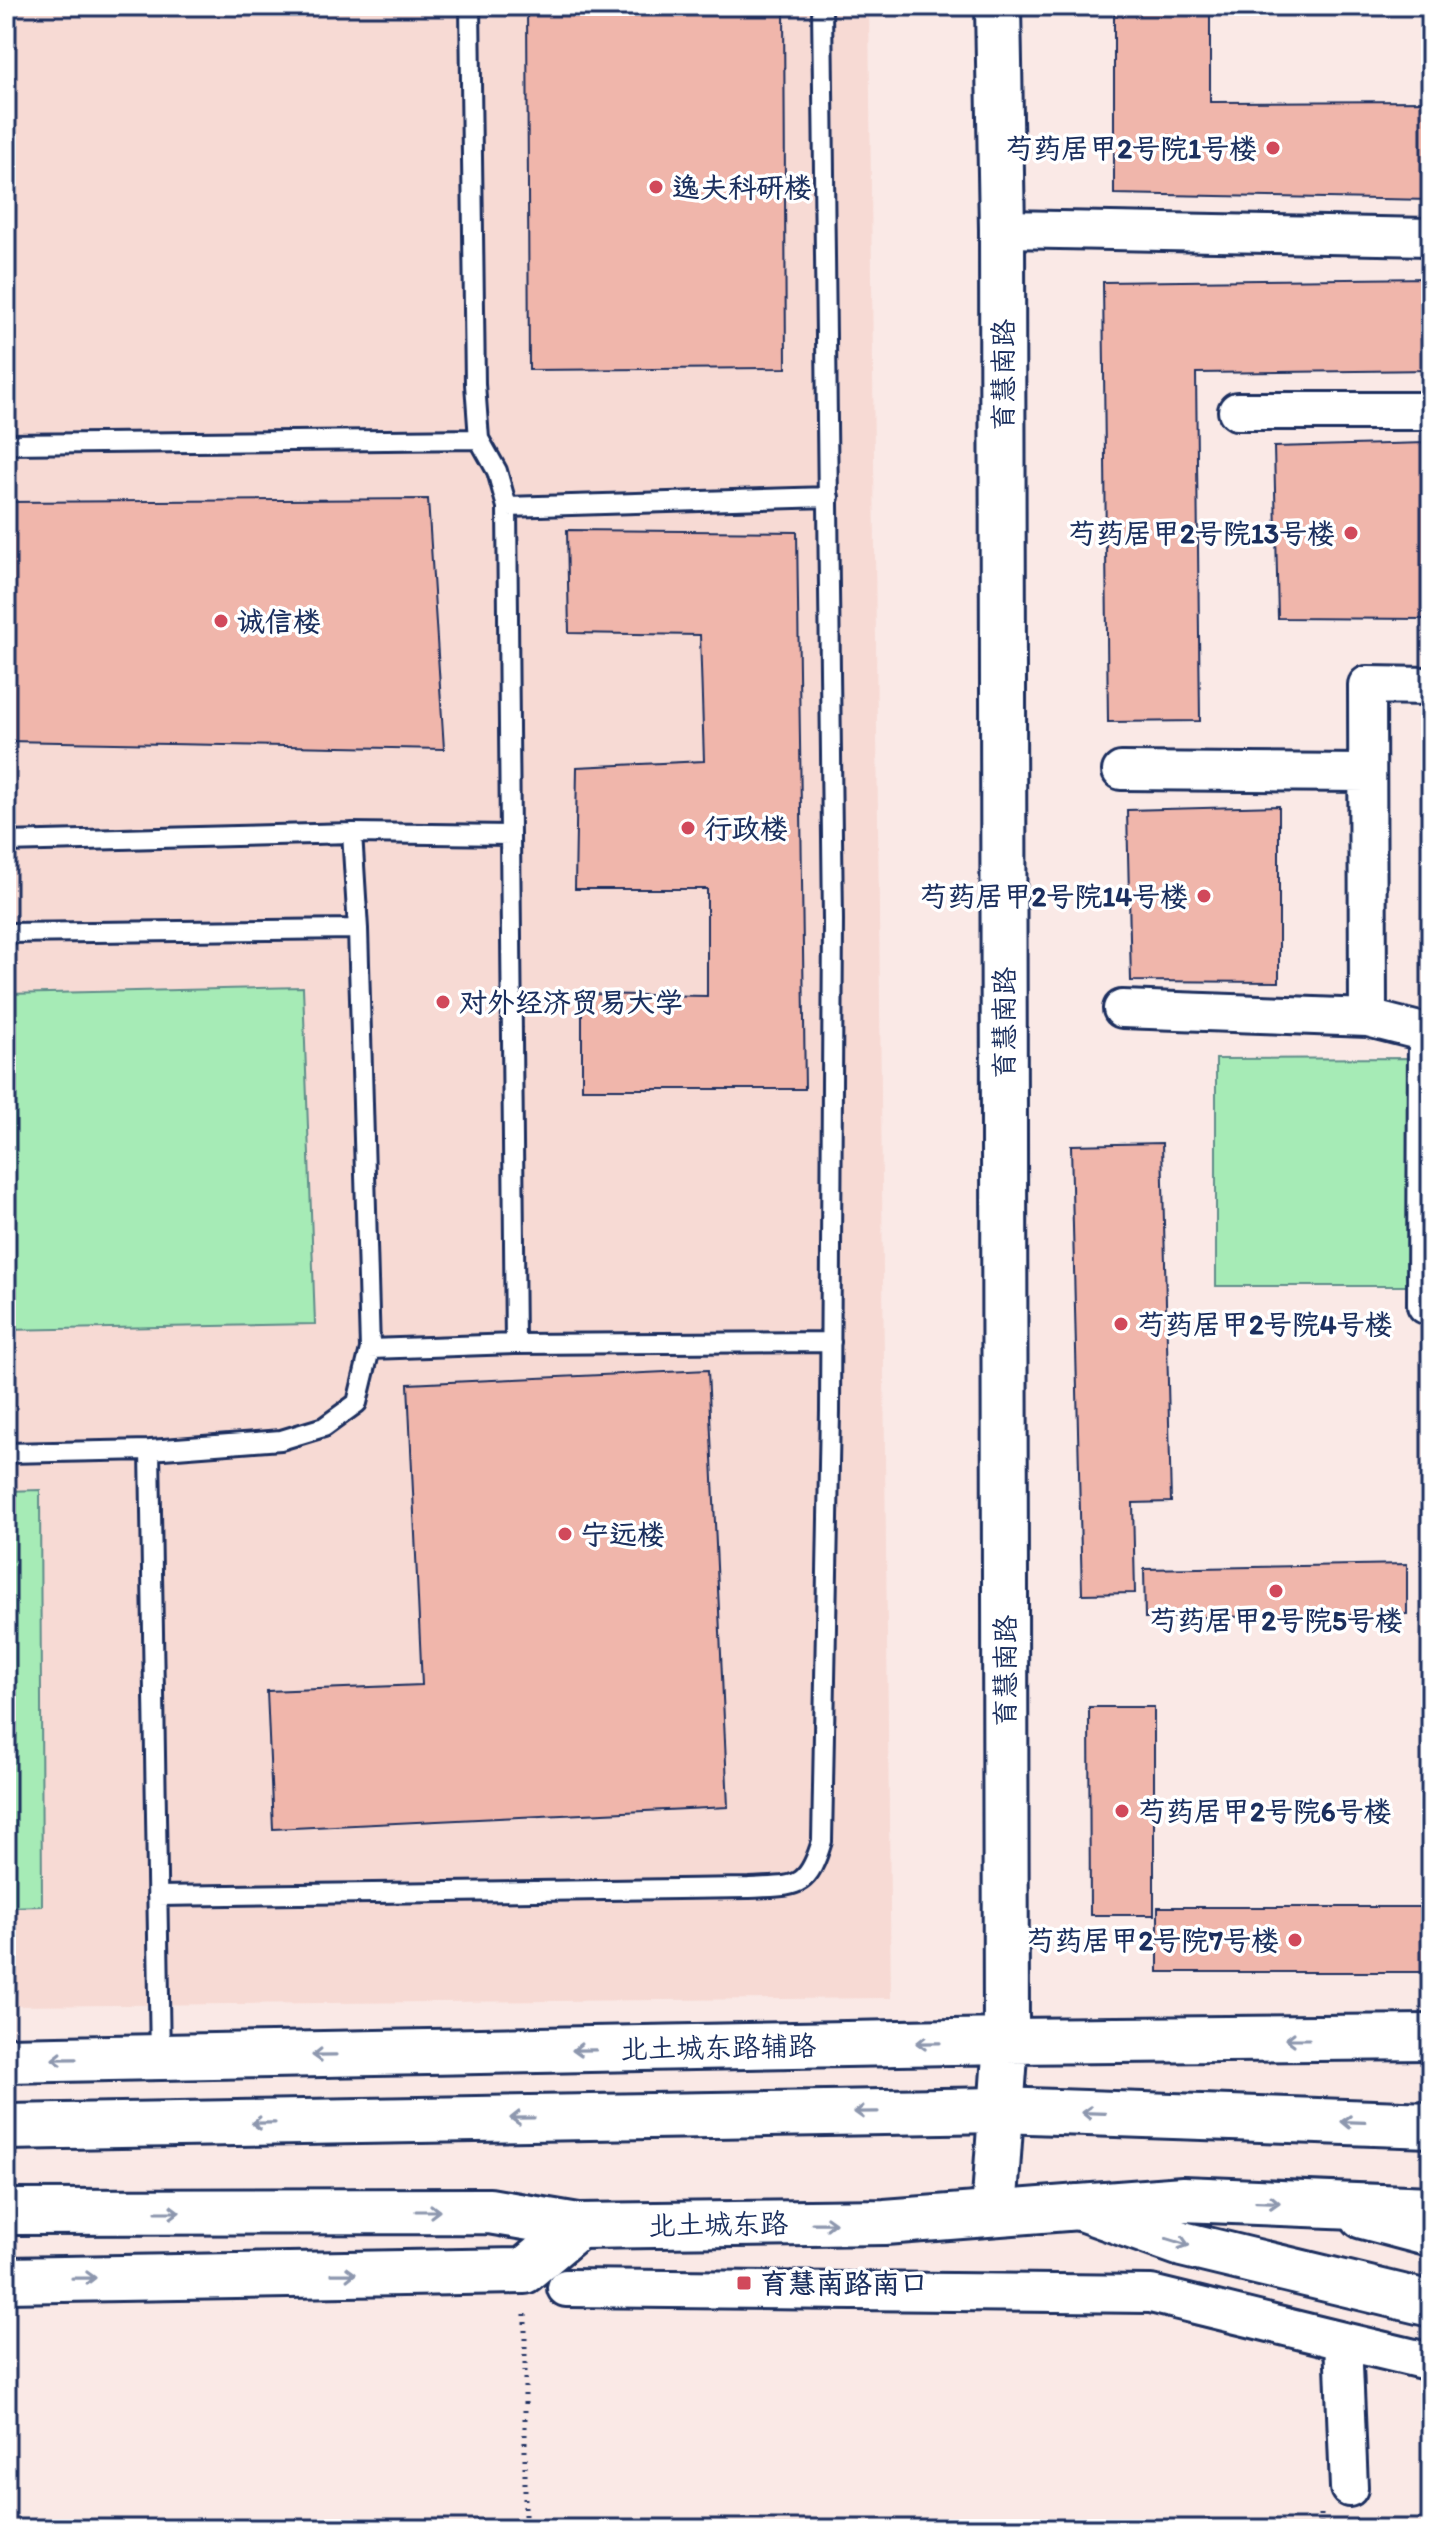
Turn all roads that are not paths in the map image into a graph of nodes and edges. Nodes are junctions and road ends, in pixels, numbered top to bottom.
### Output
1 (470, 6) edge
2 (822, 6) edge
3 (998, 6) edge
4 (1002, 229) junction
5 (1431, 237) edge
6 (1237, 411) dead end
7 (1431, 411) edge
8 (479, 439) junction
9 (6, 444) edge
10 (829, 497) junction
11 (507, 507) junction
12 (1431, 686) edge
13 (1121, 771) dead end
14 (1367, 773) junction
15 (352, 833) junction
16 (510, 835) junction
17 (6, 842) edge
18 (358, 929) junction
19 (6, 933) edge
20 (1122, 1009) dead end
21 (1368, 1018) junction
22 (1429, 1033) edge
23 (1429, 1291) edge
24 (831, 1342) junction
25 (515, 1344) junction
26 (370, 1349) junction
27 (150, 1450) junction
28 (6, 1453) edge
29 (157, 1896) junction
30 (1431, 2037) edge
31 (1006, 2041) junction
32 (160, 2058) junction
33 (6, 2060) edge
34 (1000, 2110) junction
35 (1430, 2125) edge
36 (6, 2127) edge
37 (1318, 2204) junction
38 (1078, 2207) junction
39 (1431, 2209) edge
40 (6, 2212) edge
41 (994, 2213) junction
42 (578, 2226) junction
43 (1431, 2234) edge
44 (6, 2280) edge
45 (566, 2288) dead end
46 (1431, 2304) edge
47 (1343, 2341) junction
48 (1431, 2362) edge
49 (1349, 2488) dead end

1 - 8 lane
2 - 10 lane
3 - 4 street, 育慧南路
4 - 5 street
4 - 31 street, 育慧南路
6 - 7 street
8 - 9 lane
8 - 11 lane
10 - 11 lane
10 - 24 lane
11 - 16 lane
12 - 14 street
13 - 14 street
14 - 21 street
15 - 16 lane
15 - 17 lane
15 - 18 lane
16 - 25 lane
18 - 19 lane
18 - 26 lane
20 - 21 street
21 - 22 street
22 - 23 street
24 - 25 lane
24 - 29 lane
25 - 26 lane
26 - 27 lane
27 - 28 lane
27 - 29 lane
29 - 32 lane
30 -> 31 street, 北土城东路辅路
31 -> 32 street, 北土城东路辅路
31 - 34 street, 育慧南路
32 -> 33 street, 北土城东路辅路
35 -> 34 street
34 -> 36 street
34 - 41 street, 育慧南路
38 -> 37 street, 北土城东路
37 - 39 street, 北土城东路
37 - 43 street
38 - 41 street, 北土城东路
38 -> 46 street
40 -> 42 street, 北土城东路
42 -> 41 street, 北土城东路
44 -> 42 street
45 - 47 street
47 - 48 street
47 - 49 street

